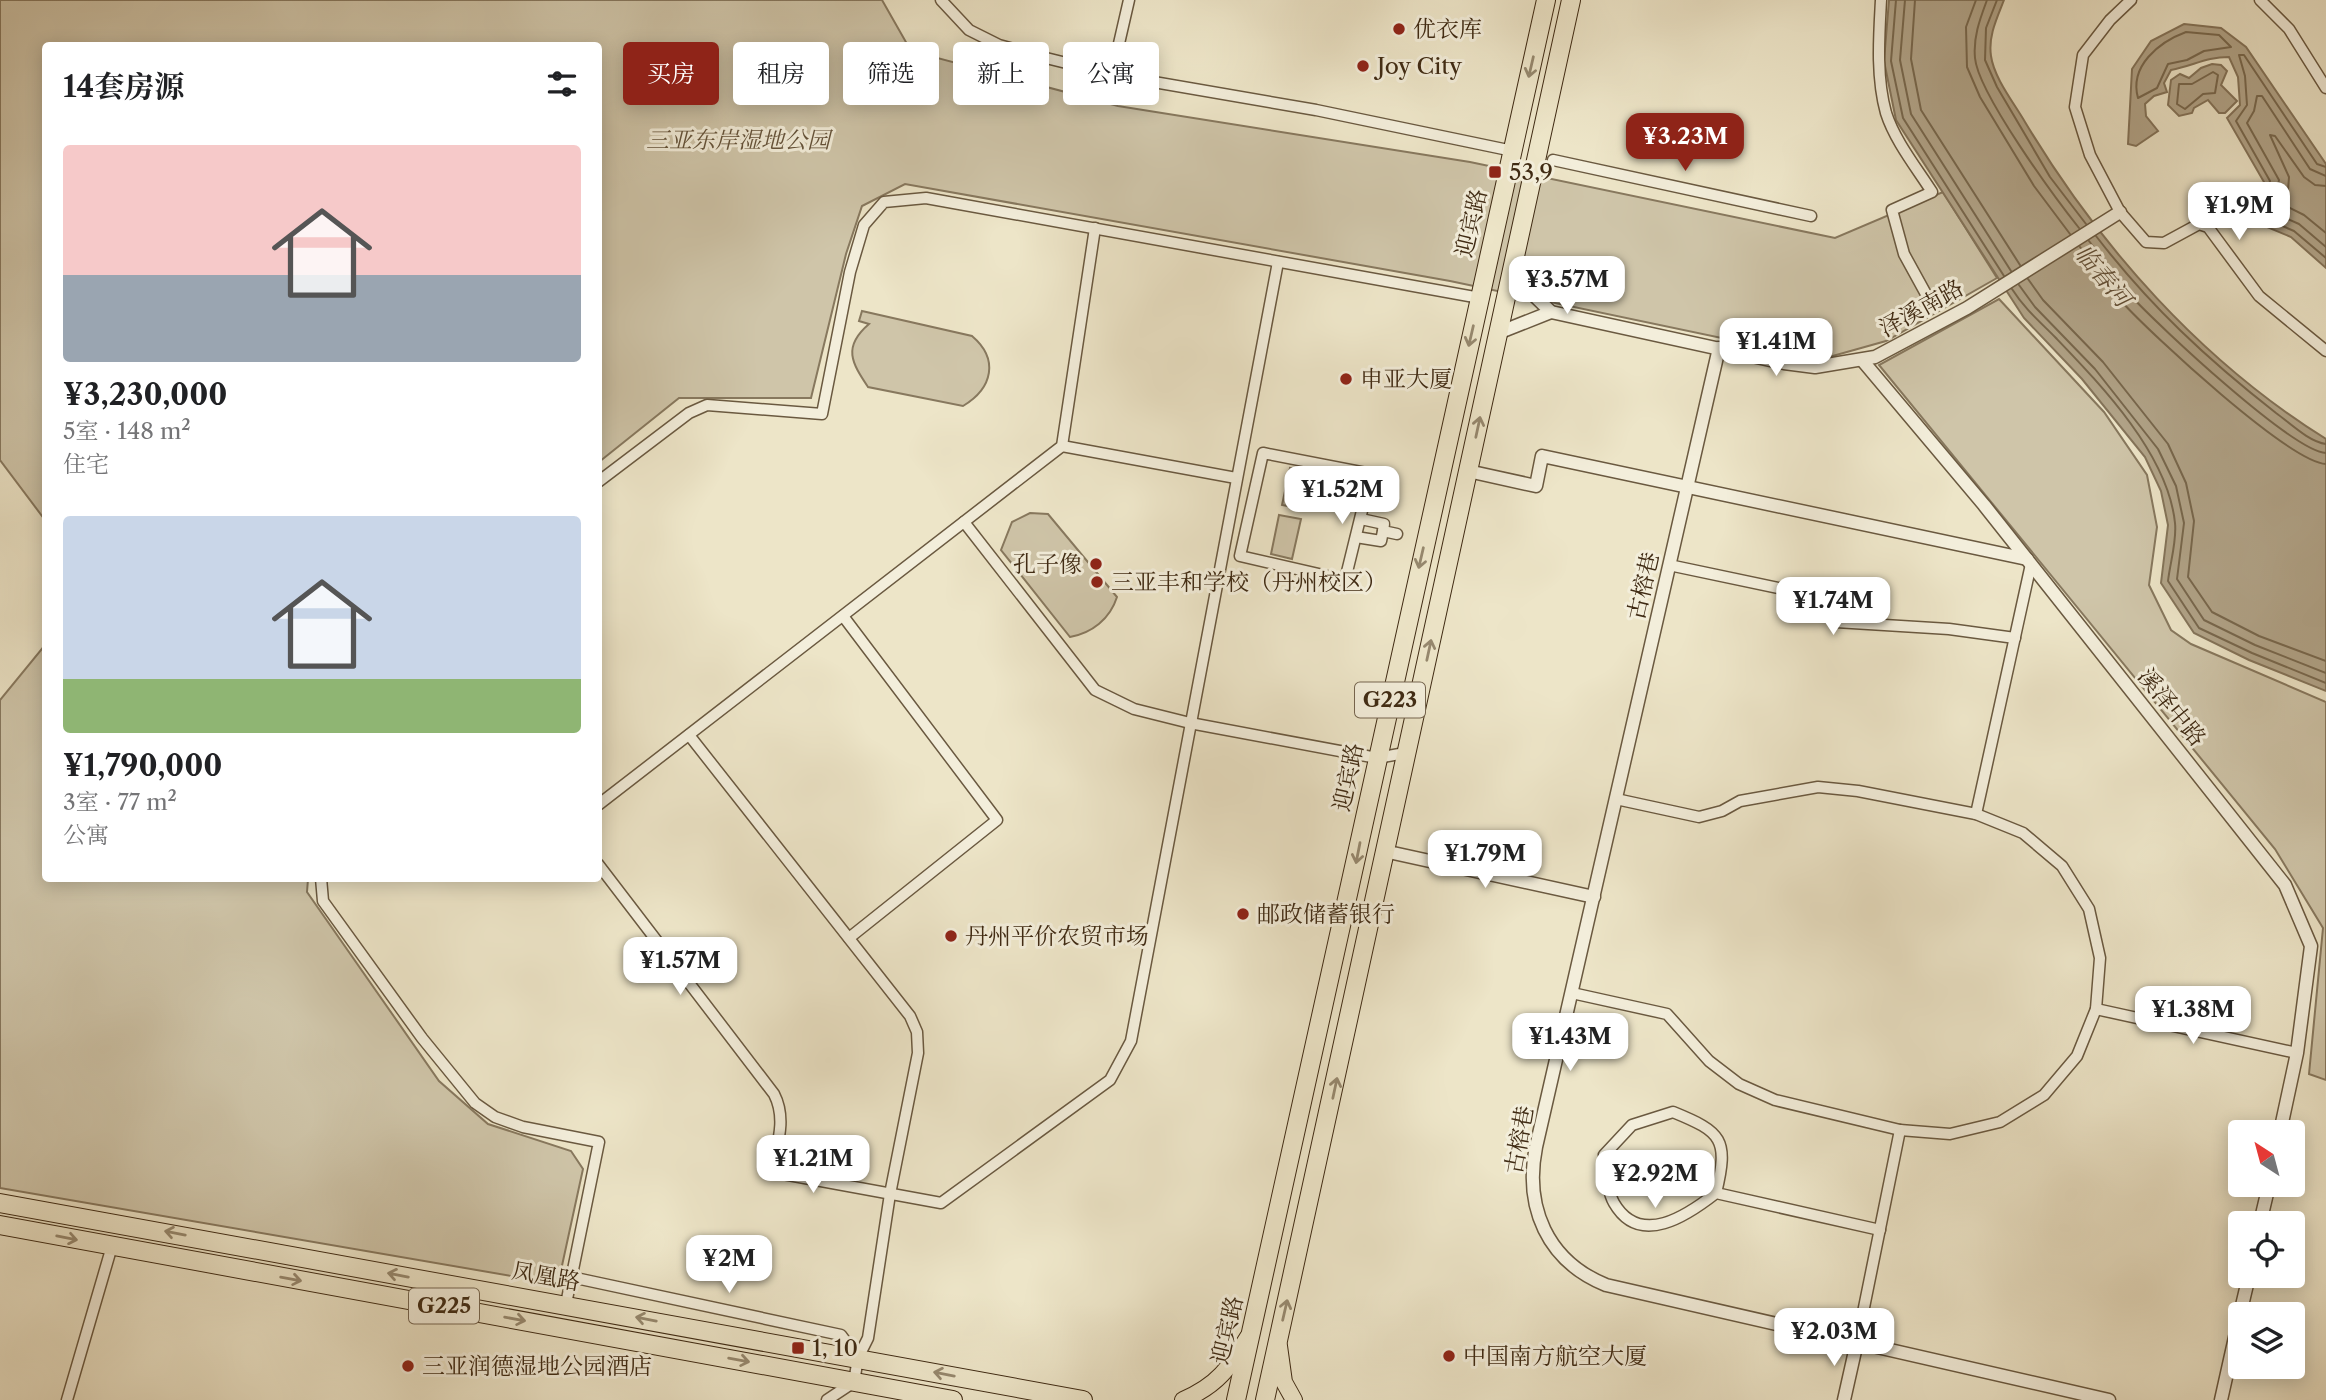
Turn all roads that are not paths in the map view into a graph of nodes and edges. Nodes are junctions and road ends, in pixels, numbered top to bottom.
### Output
1 (941, 0) edge
2 (1129, 0) edge
3 (1546, 0) edge
4 (1571, 0) edge
5 (1881, 0) edge
6 (2131, 0) edge
7 (2260, 0) edge
8 (1119, 42) edge
9 (1063, 61) edge
10 (1159, 82) edge
11 (2326, 88) edge
12 (1513, 151) junction
13 (1553, 160) dead end
14 (2120, 212) junction
15 (1811, 216) dead end
16 (1095, 228) junction
17 (1278, 262) junction
18 (1511, 273) junction
19 (1480, 298) junction
20 (1932, 305) dead end
21 (1551, 312) junction
22 (1498, 333) junction
23 (1719, 348) junction
24 (2326, 351) edge
25 (1862, 359) junction
26 (1062, 446) junction
27 (1468, 471) junction
28 (1236, 478) junction
29 (602, 479) edge
30 (1687, 486) junction
31 (1361, 519) junction
32 (964, 522) junction
33 (1383, 531) junction
34 (1397, 534) dead end
35 (1356, 537) junction
36 (2029, 561) junction
37 (1670, 565) junction
38 (843, 616) junction
39 (2015, 638) junction
40 (1190, 723) junction
41 (1384, 723) junction
42 (1411, 728) junction
43 (689, 735) junction
44 (1405, 753) junction
45 (1377, 758) junction
46 (1616, 799) junction
47 (602, 802) edge
48 (1367, 807) junction
49 (1976, 814) junction
50 (1391, 816) junction
51 (1384, 851) junction
52 (602, 869) edge
53 (321, 882) edge
54 (1594, 897) junction
55 (849, 938) junction
56 (1572, 993) junction
57 (2096, 1009) junction
58 (2297, 1053) junction
59 (2283, 1120) edge
60 (1900, 1130) junction
61 (1716, 1193) junction
62 (890, 1194) junction
63 (0, 1203) edge
64 (0, 1226) edge
65 (1880, 1230) junction
66 (112, 1246) junction
67 (571, 1277) junction
68 (566, 1304) junction
69 (1252, 1332) junction
70 (1278, 1340) junction
71 (1857, 1342) junction
72 (858, 1358) junction
73 (2228, 1369) edge
74 (854, 1382) junction
75 (67, 1400) edge
76 (827, 1400) edge
77 (953, 1400) edge
78 (1083, 1400) edge
79 (1183, 1400) edge
80 (1236, 1400) edge
81 (1265, 1400) edge
82 (1294, 1400) edge
83 (1844, 1400) edge
84 (2109, 1400) edge
85 (2221, 1400) edge

1 - 9 street
2 - 8 street
3 -> 12 highway, 迎宾路 / G223
4 - 18 highway, G223
5 - 20 street
6 - 14 street
7 - 11 street
10 - 12 street
12 - 19 highway, 迎宾路 / G223
13 - 15 street
14 - 24 street
14 - 25 street, 泽溪南路
16 - 17 street
16 - 26 street
16 - 29 street
17 - 19 street
17 - 28 street
18 - 21 street
18 - 22 highway, G223
19 -> 41 highway, 迎宾路 / G223
21 - 22 street
21 - 23 street, 泽溪南路
27 -> 22 highway, G223
23 - 25 street, 泽溪南路
23 - 30 street, 古榕巷
25 - 36 street, 溪泽中路
26 - 28 street
26 - 32 street
27 - 30 street
42 -> 27 highway, G223
28 - 40 street
30 - 36 street
30 - 37 street, 古榕巷
31 - 33 street
31 - 35 street
31 - 35 street
32 - 38 street
32 - 40 street
33 - 34 street
33 - 35 street
36 - 39 street
36 - 58 street, 溪泽中路
37 - 39 street
37 - 46 street, 古榕巷
38 - 43 street
38 - 55 street
39 - 49 street
40 - 45 street
40 - 62 street
41 - 42 highway
41 - 45 highway, 迎宾路 / G223
42 - 44 highway, G223
43 - 47 street
43 - 55 street
44 - 45 street
44 - 50 highway, G223
45 - 48 highway, 迎宾路 / G223
45 - 50 highway
46 - 49 street
46 - 54 street, 古榕巷
48 - 50 highway
48 -> 69 highway, 迎宾路 / G223
49 - 57 street
50 - 51 highway, G223
51 - 54 street
70 -> 51 highway, G223
52 - 62 street
53 - 67 street
54 - 56 street, 古榕巷
55 - 62 street
56 - 60 street
56 - 71 street, 古榕巷
57 - 58 street
57 - 60 street
58 - 59 street, 溪泽中路
60 - 65 street
61 - 61 street
61 - 65 street
62 - 72 street
68 -> 63 highway, 凤凰路 / G225
64 -> 66 highway, G225
65 - 71 street
66 -> 74 highway, G225
66 - 75 street
67 - 68 street
67 - 72 street
72 -> 68 highway, 凤凰路 / G225
69 - 79 main road
69 - 80 highway, 迎宾路 / G223
70 - 81 highway, G223
70 - 82 main road
71 - 83 street
71 - 84 street, 古榕巷
72 - 74 street
78 -> 72 highway, 凤凰路 / G225
73 - 85 street
74 - 76 street
74 - 77 highway, G225

